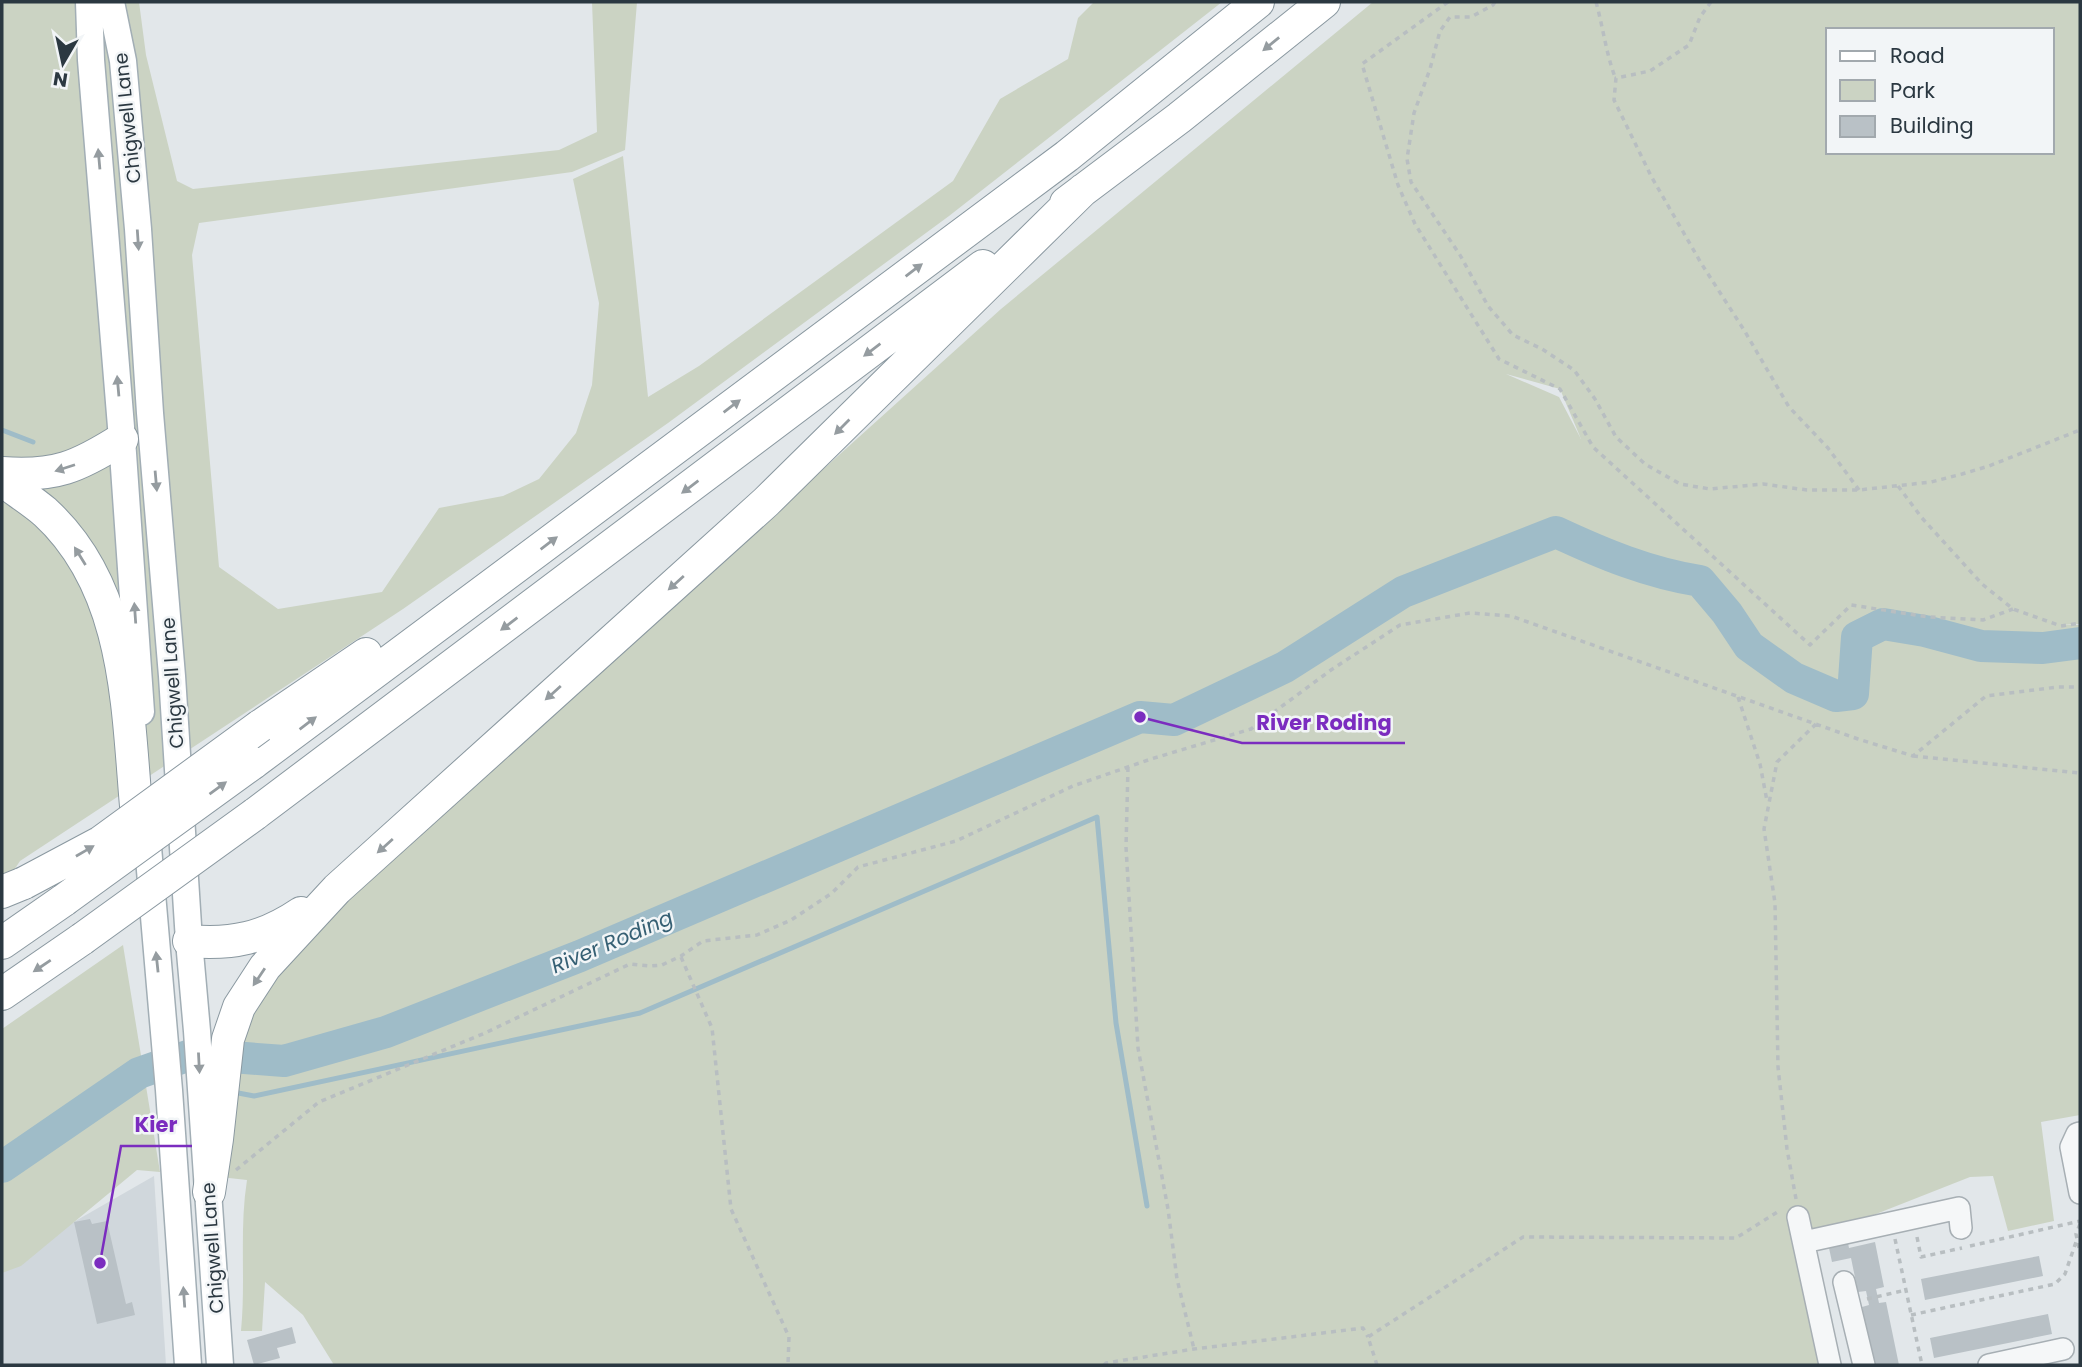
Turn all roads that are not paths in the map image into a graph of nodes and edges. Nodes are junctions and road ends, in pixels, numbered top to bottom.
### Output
1 (89, 2) edge
2 (111, 2) edge
3 (1258, 2) edge
4 (1324, 2) edge
5 (1083, 190) junction
6 (150, 413) junction
7 (122, 439) junction
8 (2, 473) edge
9 (2, 480) edge
10 (506, 575) junction
11 (172, 676) junction
12 (139, 678) junction
13 (146, 833) junction
14 (13, 888) edge
15 (337, 889) junction
16 (154, 926) junction
17 (189, 941) junction
18 (2, 943) edge
19 (2, 994) edge
20 (211, 1096) junction
21 (2080, 1133) edge
22 (209, 1192) joint
23 (2080, 1193) edge
24 (1959, 1210) dead end
25 (1798, 1217) road end
26 (1804, 1242) junction
27 (1844, 1282) dead end
28 (2063, 1349) dead end
29 (188, 1365) edge
30 (220, 1365) edge
31 (1830, 1365) edge
32 (1864, 1365) edge
33 (1989, 1365) edge

7 -> 1 main road, Chigwell Lane
2 -> 6 main road, Chigwell Lane
10 -> 3 highway
4 -> 5 highway
5 -> 15 highway
5 -> 19 highway, bridge
6 - 7 main road
6 -> 11 main road, Chigwell Lane
7 -> 8 highway
12 -> 7 main road, Chigwell Lane
13 -> 9 highway
14 -> 10 highway, bridge
18 -> 10 highway, bridge
11 - 12 street
11 - 17 main road, Chigwell Lane
12 - 13 main road, Chigwell Lane
13 - 16 main road, Chigwell Lane
15 - 17 highway
15 -> 20 highway
16 - 17 main road
29 -> 16 main road, Chigwell Lane
17 -> 20 main road, Chigwell Lane
20 - 22 highway
21 - 23 street
22 - 30 main road, Chigwell Lane
24 - 26 street
25 - 26 street
26 - 31 street
27 - 32 street
28 - 33 street

